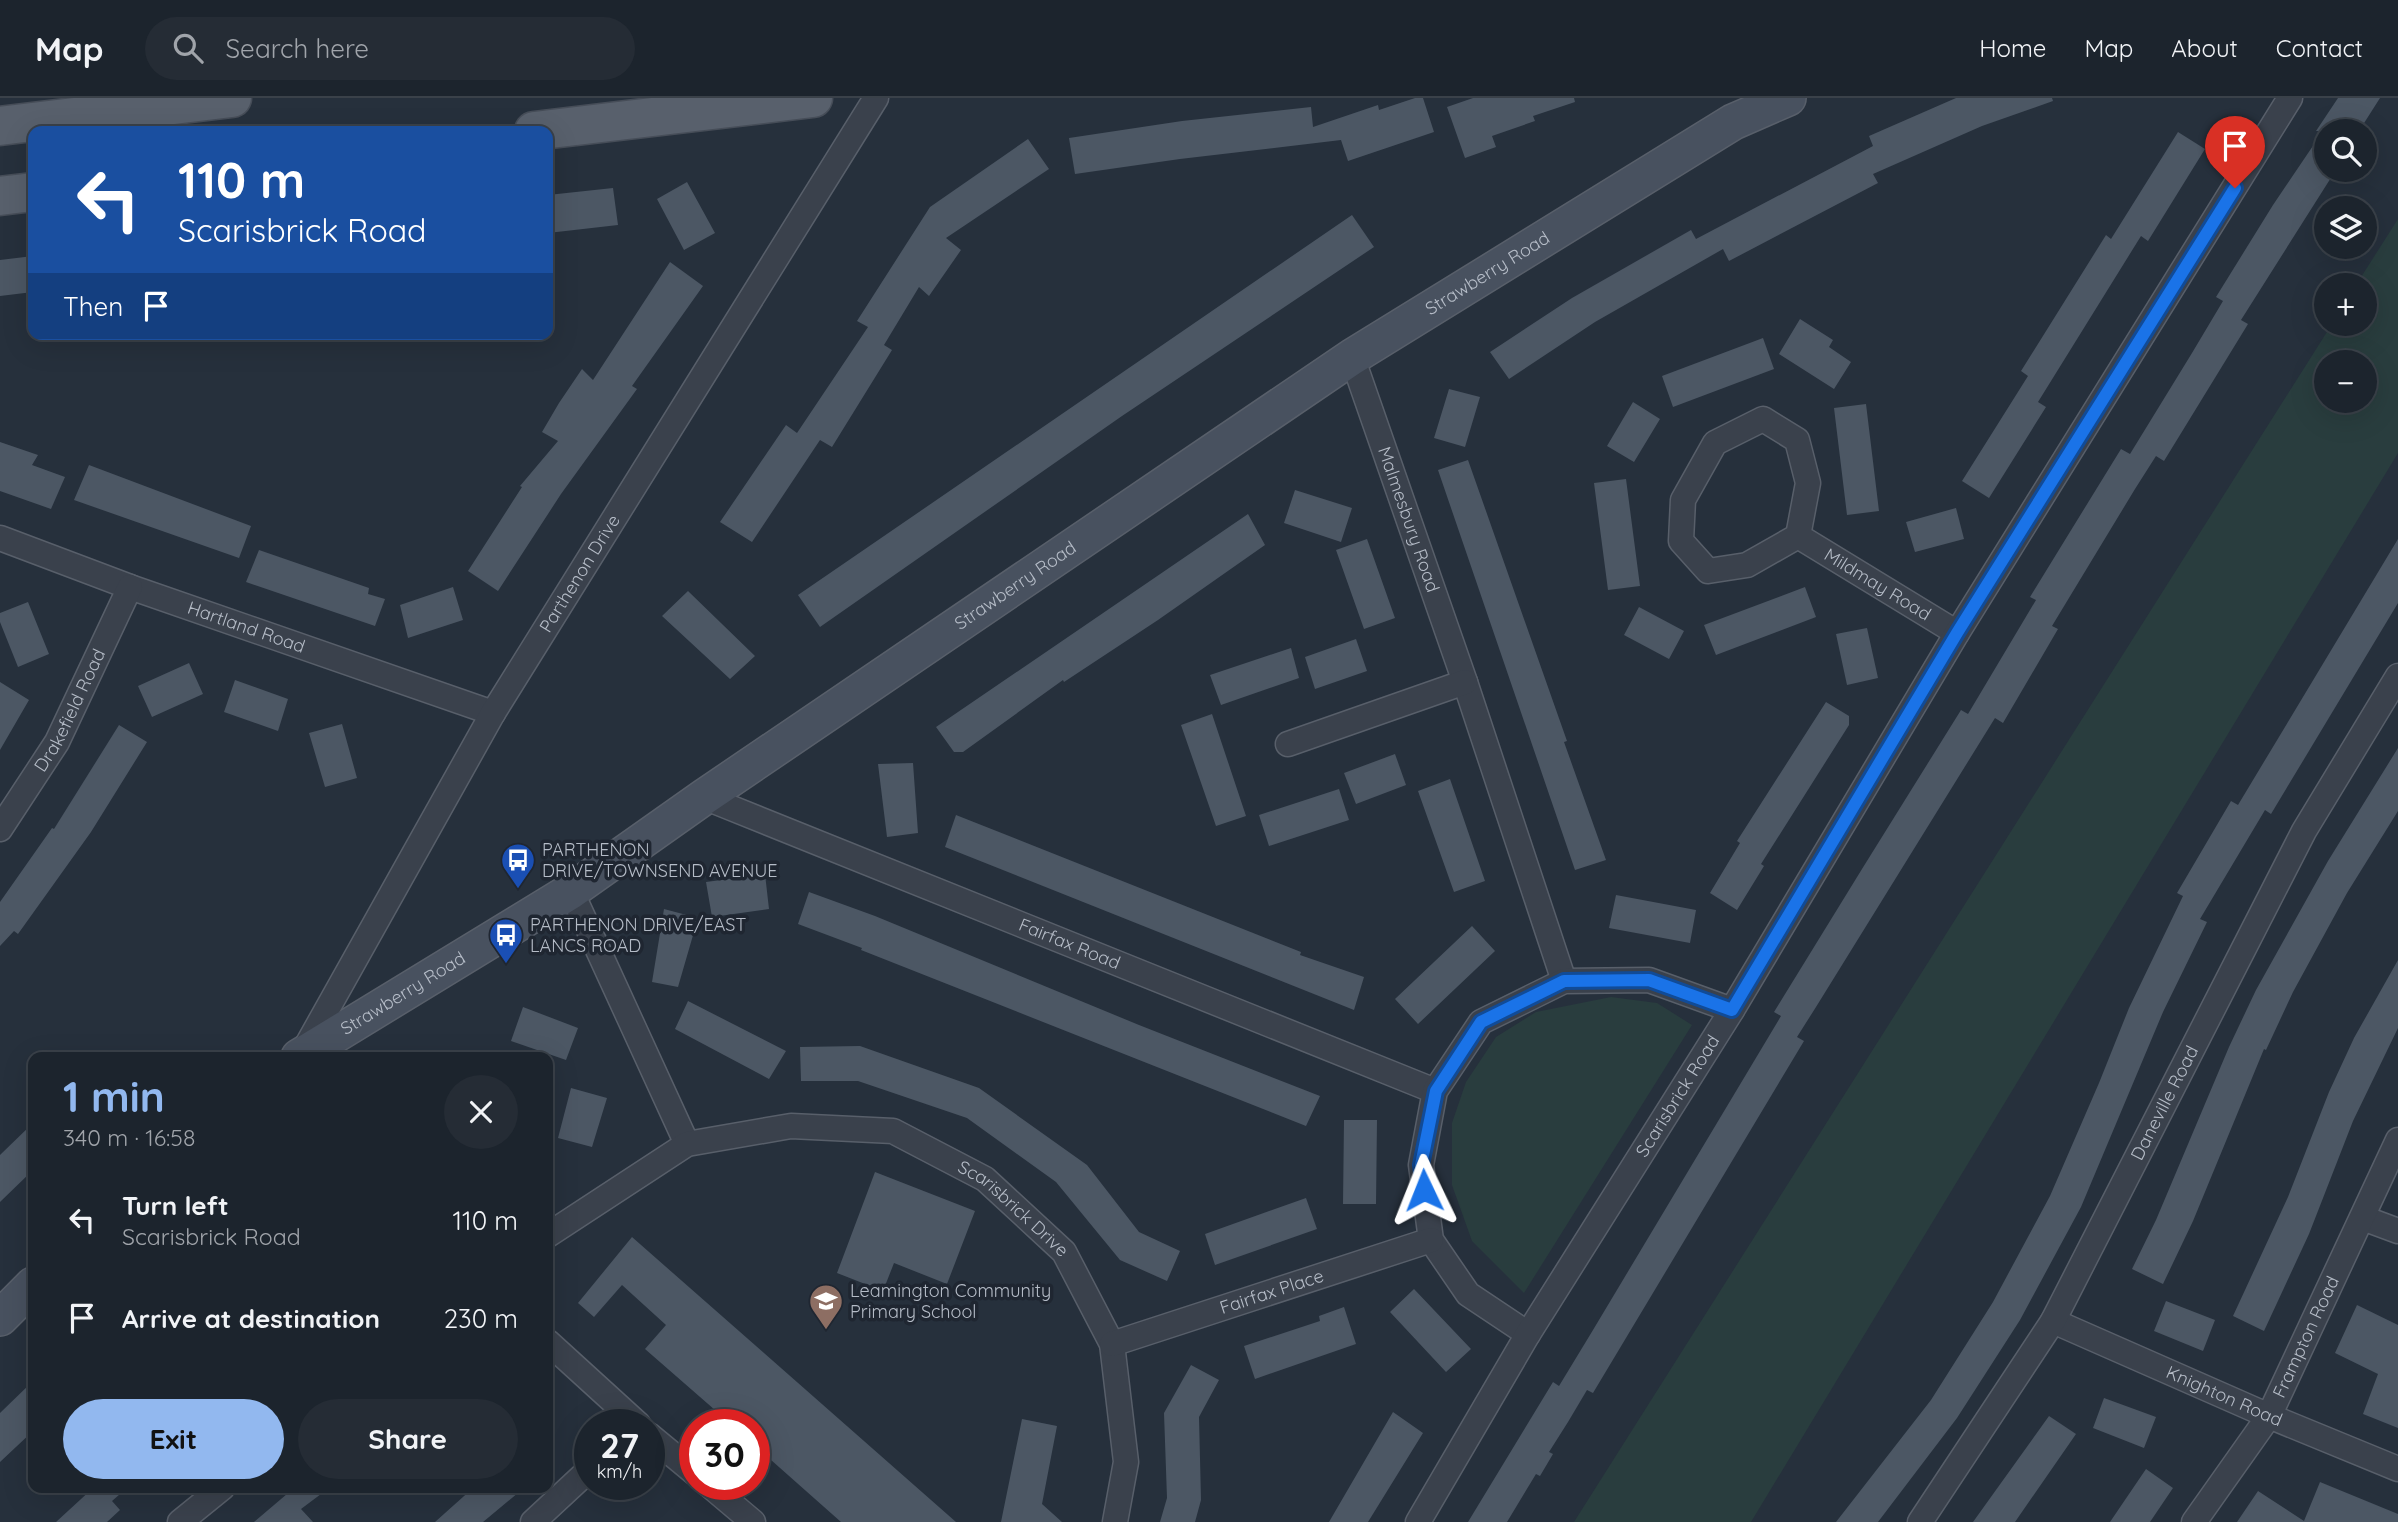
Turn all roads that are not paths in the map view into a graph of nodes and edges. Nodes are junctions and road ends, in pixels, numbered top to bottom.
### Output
1 (232, 98) edge
2 (813, 98) edge
3 (876, 98) edge
4 (1788, 98) edge
5 (2290, 98) edge
6 (1742, 110) edge
7 (0, 126) edge
8 (553, 129) edge
9 (28, 192) edge
10 (0, 195) edge
11 (1352, 357) junction
12 (1798, 536) junction
13 (0, 538) edge
14 (130, 587) junction
15 (1957, 633) junction
16 (2398, 677) edge
17 (1465, 682) junction
18 (493, 713) junction
19 (1288, 744) dead end
20 (704, 797) junction
21 (0, 829) edge
22 (571, 891) junction
23 (1564, 981) junction
24 (1732, 1010) junction
25 (303, 1052) edge
26 (308, 1052) edge
27 (1436, 1091) junction
28 (2398, 1140) edge
29 (687, 1144) junction
30 (2363, 1218) junction
31 (2398, 1231) edge
32 (553, 1232) edge
33 (1431, 1240) junction
34 (28, 1290) edge
35 (0, 1318) edge
36 (2053, 1321) junction
37 (1528, 1334) junction
38 (1112, 1344) junction
39 (553, 1347) edge
40 (622, 1409) edge
41 (2269, 1416) junction
42 (665, 1448) edge
43 (679, 1460) edge
44 (2398, 1469) edge
45 (574, 1484) edge
46 (216, 1493) edge
47 (727, 1500) edge
48 (180, 1522) edge
49 (533, 1522) edge
50 (753, 1522) edge
51 (1115, 1522) edge
52 (1418, 1522) edge
53 (1920, 1522) edge
54 (2194, 1522) edge

1 - 7 main road
2 - 8 main road
3 - 18 street, Parthenon Drive
4 - 6 main road, Strawberry Road
5 - 15 street, Scarisbrick Road
6 - 11 main road, Strawberry Road
9 - 10 main road
11 - 17 street, Malmesbury Road
11 - 20 main road, Strawberry Road
12 - 12 street
12 - 15 street, Mildmay Road
13 - 14 street, Hartland Road
14 - 18 street, Hartland Road
14 - 21 street, Drakefield Road
15 - 24 street, Scarisbrick Road
16 - 36 street, Daneville Road
17 - 19 street
17 - 23 street, Malmesbury Road
18 - 25 street, Parthenon Drive
20 - 22 main road, Strawberry Road
20 - 27 street, Fairfax Road
22 - 26 main road, Strawberry Road
22 - 29 street
23 - 24 street
23 - 27 street
24 - 37 street, Scarisbrick Road
27 - 33 street
28 - 30 street, Frampton Road
29 - 32 street, Scarisbrick Drive
29 - 38 street, Scarisbrick Drive
30 - 31 street
30 - 41 street, Frampton Road
33 - 37 street
33 - 38 street, Fairfax Place
34 - 35 main road
36 - 41 street, Knighton Road
36 - 53 street, Daneville Road
37 - 52 street, Scarisbrick Road
38 - 51 street, Scarisbrick Drive
39 - 40 street
41 - 44 street, Knighton Road
41 - 54 street, Frampton Road
42 - 43 street
45 - 49 street
46 - 48 street
47 - 50 street

